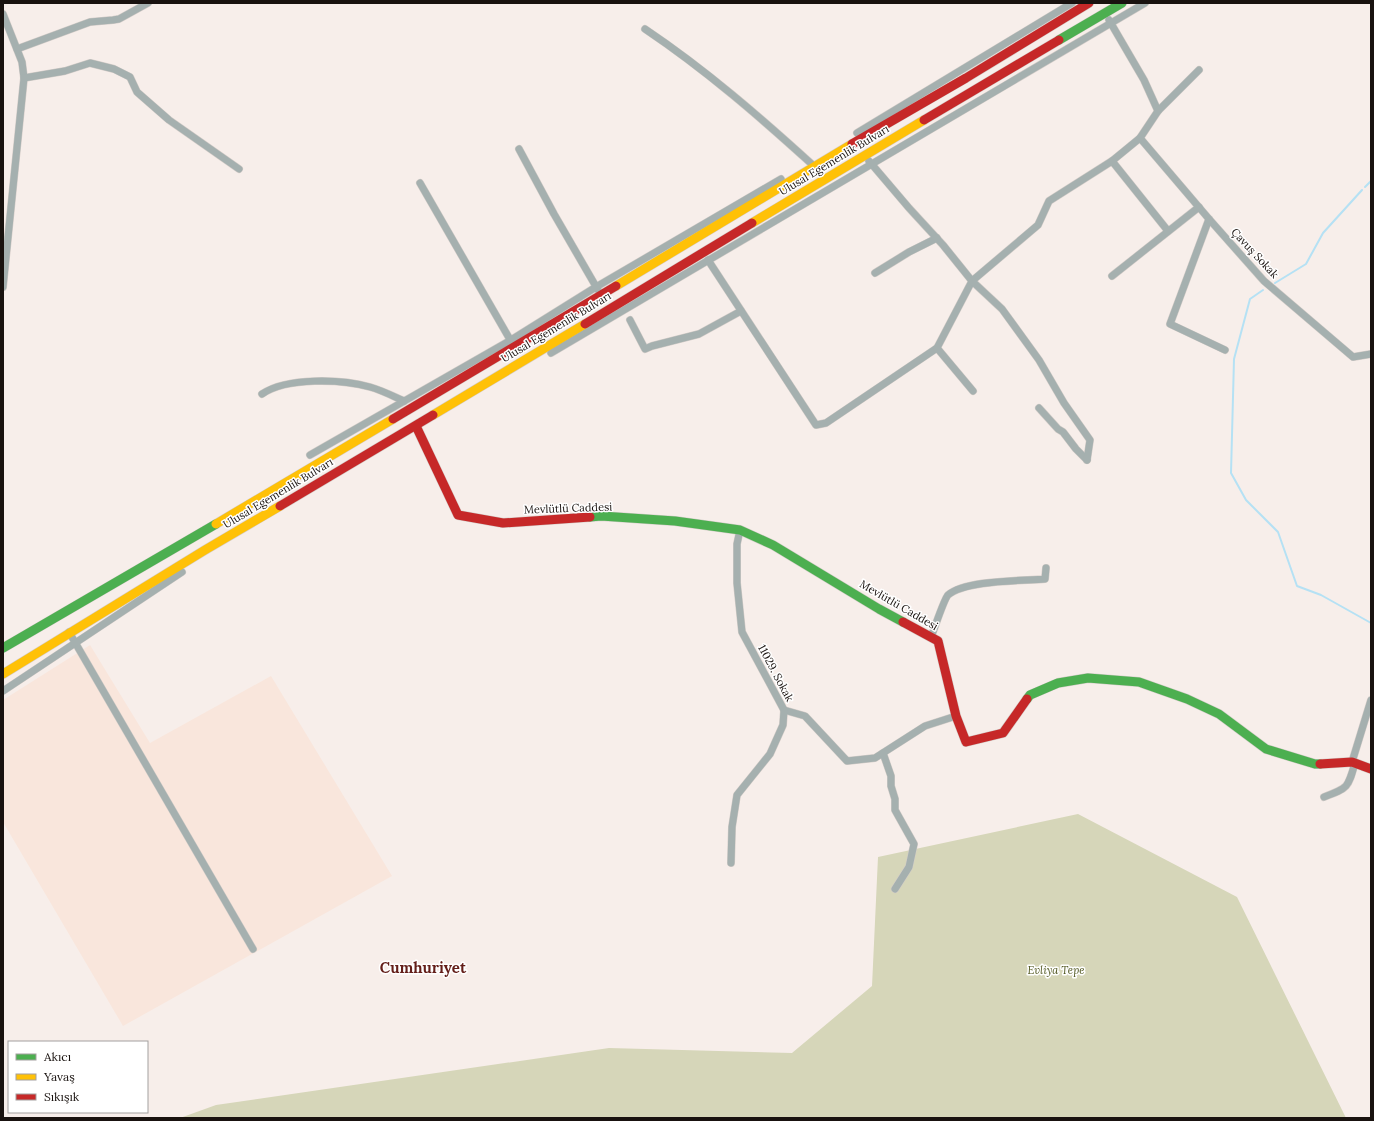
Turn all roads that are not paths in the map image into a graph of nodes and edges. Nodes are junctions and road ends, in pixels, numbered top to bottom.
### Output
1 (148, 3) edge
2 (1072, 3) edge
3 (1089, 3) edge
4 (1122, 3) edge
5 (1145, 3) edge
6 (1105, 13) junction
7 (3, 14) edge
8 (1111, 24) junction
9 (645, 29) dead end
10 (17, 49) junction
11 (1198, 70) dead end
12 (24, 78) junction
13 (1158, 111) junction
14 (1140, 138) junction
15 (856, 142) junction
16 (519, 149) dead end
17 (864, 155) junction
18 (1112, 161) junction
19 (812, 164) junction
20 (872, 164) junction
21 (238, 169) dead end
22 (420, 184) dead end
23 (1199, 207) junction
24 (1209, 220) junction
25 (1168, 231) junction
26 (937, 238) junction
27 (708, 260) junction
28 (875, 273) dead end
29 (1112, 276) dead end
30 (972, 281) junction
31 (596, 286) junction
32 (3, 287) edge
33 (601, 295) junction
34 (742, 311) junction
35 (630, 320) dead end
36 (512, 343) junction
37 (936, 348) junction
38 (1225, 350) dead end
39 (1371, 354) edge
40 (972, 391) dead end
41 (262, 394) dead end
42 (404, 401) junction
43 (1039, 408) dead end
44 (417, 428) junction
45 (310, 455) dead end
46 (740, 530) junction
47 (207, 553) junction
48 (1046, 568) dead end
49 (69, 632) junction
50 (931, 637) junction
51 (76, 644) junction
52 (3, 648) edge
53 (3, 674) edge
54 (3, 691) edge
55 (1371, 700) edge
56 (784, 710) junction
57 (956, 716) junction
58 (884, 753) junction
59 (1353, 763) junction
60 (1371, 769) edge
61 (1324, 798) dead end
62 (730, 863) dead end
63 (894, 890) dead end
64 (253, 949) dead end

1 - 10 street
2 - 19 street
3 - 15 main road, Ulusal Egemenlik Bulvarı
4 - 6 main road, Ulusal Egemenlik Bulvarı
5 - 8 street
6 - 8 street
6 - 17 main road, Ulusal Egemenlik Bulvarı
7 - 10 street
8 - 13 street
8 - 20 street
9 - 19 street
10 - 12 street
11 - 13 street
12 - 21 street
12 - 32 street
13 - 14 street
14 - 18 street
14 - 23 street, Çavuş Sokak
15 - 17 main road
15 - 19 main road, Ulusal Egemenlik Bulvarı
16 - 31 street
17 - 20 street
17 - 44 main road, Ulusal Egemenlik Bulvarı
18 - 25 street
18 - 30 street
19 - 31 street
19 - 33 main road, Ulusal Egemenlik Bulvarı
20 - 26 street
20 - 27 street
22 - 36 street
23 - 24 street, Çavuş Sokak
23 - 25 street
24 - 38 street
24 - 39 street, Çavuş Sokak
25 - 29 street
26 - 28 street
26 - 30 street
27 - 34 street
27 - 44 street
30 - 37 street
30 - 43 street
31 - 33 street
31 - 36 street
33 - 36 main road, Ulusal Egemenlik Bulvarı
34 - 35 street
34 - 37 street
36 - 42 street
36 - 52 main road, Ulusal Egemenlik Bulvarı
37 - 40 street
41 - 42 street
42 - 45 street
44 - 46 main road, Mevlütlü Caddesi
44 - 47 main road, Ulusal Egemenlik Bulvarı
46 - 50 main road, Mevlütlü Caddesi
46 - 56 street, 11029. Sokak
47 - 49 main road, Ulusal Egemenlik Bulvarı
47 - 51 street
48 - 50 street
49 - 51 street
49 - 53 main road, Ulusal Egemenlik Bulvarı
50 - 57 main road, Mevlütlü Caddesi
51 - 54 street
51 - 64 street
55 - 59 street
56 - 58 street
56 - 62 street, 11029. Sokak
57 - 58 street
57 - 59 main road, Mevlütlü Caddesi
58 - 63 street
59 - 60 main road, Mevlütlü Caddesi
59 - 61 street

